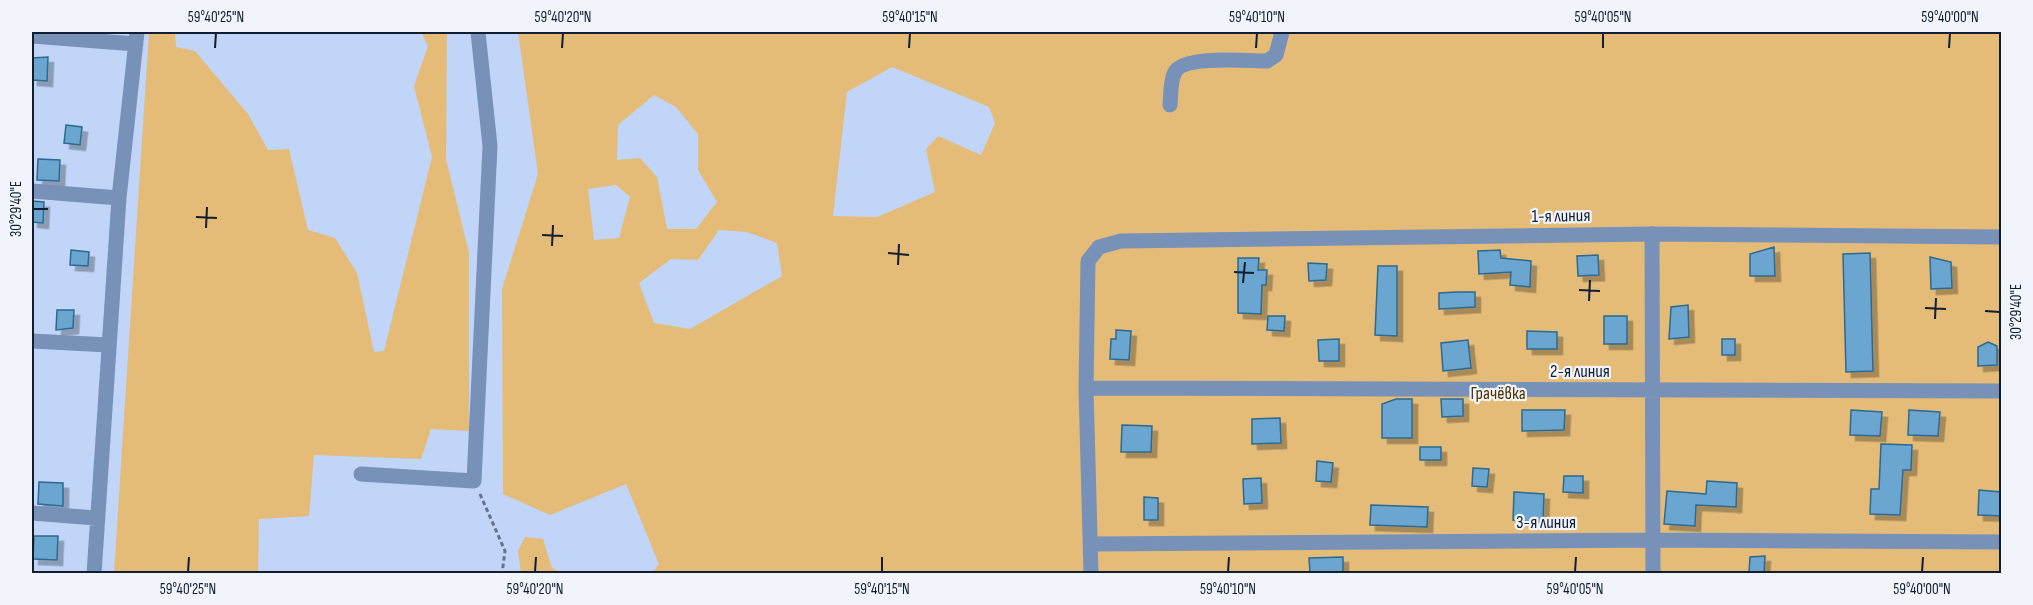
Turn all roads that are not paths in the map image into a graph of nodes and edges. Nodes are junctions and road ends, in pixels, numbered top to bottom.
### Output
1 (478, 32) edge
2 (1282, 32) edge
3 (32, 36) edge
4 (136, 38) edge
5 (1170, 105) dead end
6 (32, 191) edge
7 (119, 198) junction
8 (1652, 234) junction
9 (2001, 237) edge
10 (32, 341) edge
11 (108, 345) junction
12 (1086, 388) junction
13 (1653, 391) junction
14 (2001, 391) edge
15 (361, 474) dead end
16 (32, 513) edge
17 (96, 518) junction
18 (1653, 540) junction
19 (2001, 542) edge
20 (1091, 544) junction
21 (94, 573) edge
22 (1091, 573) edge
23 (1653, 573) edge

1 - 15 street
2 - 5 street
3 - 4 street
4 - 7 street
6 - 7 street
7 - 11 street
8 - 9 street, 1-я линия
8 - 12 street, 1-я линия
8 - 13 street
10 - 11 street
11 - 17 street
12 - 13 street, 2-я линия
12 - 20 street
13 - 14 street, 2-я линия
13 - 18 street
16 - 17 street
17 - 21 street
18 - 19 street, 3-я линия
18 - 20 street, 3-я линия
18 - 23 street
20 - 22 street

